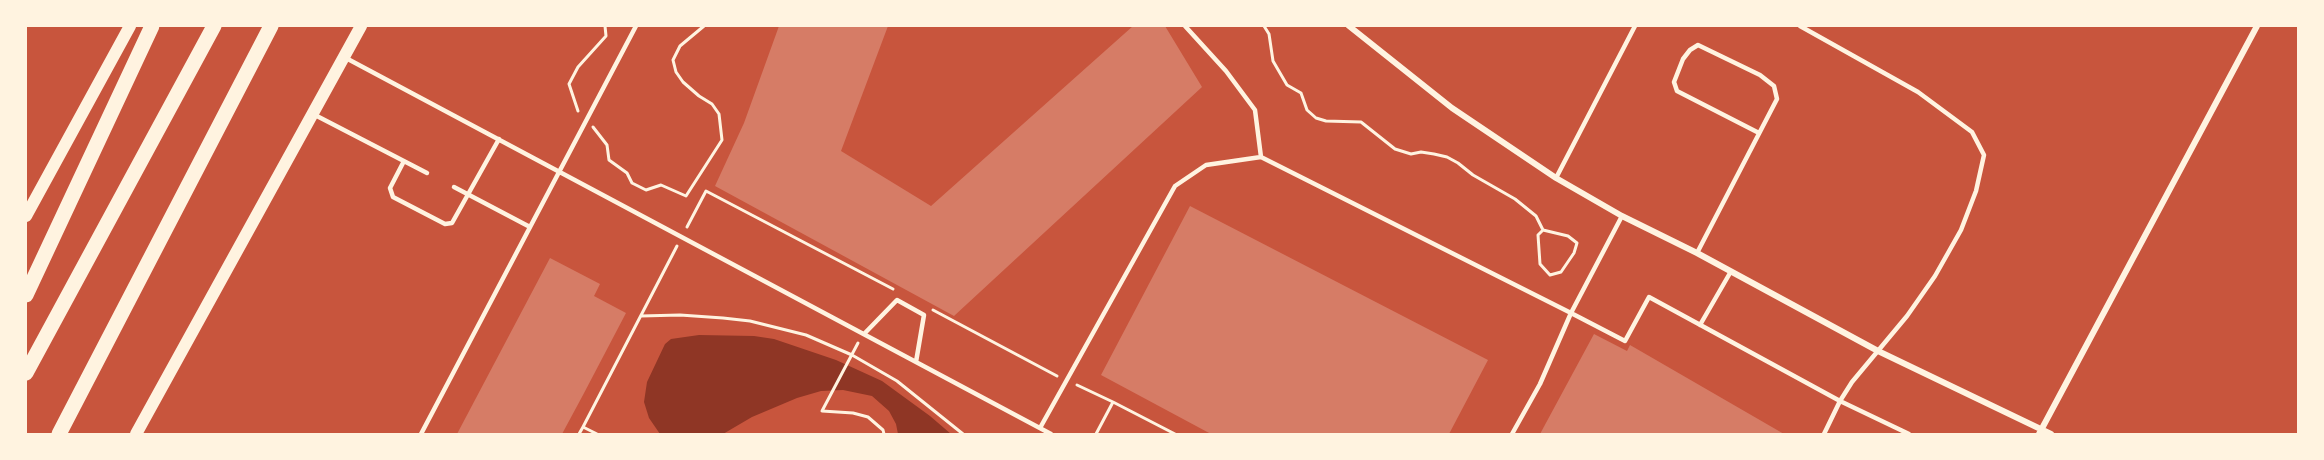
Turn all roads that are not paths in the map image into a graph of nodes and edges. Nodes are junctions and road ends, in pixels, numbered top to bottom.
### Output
1 (130, 26) edge
2 (152, 26) edge
3 (214, 26) edge
4 (271, 26) edge
5 (361, 26) edge
6 (636, 26) edge
7 (1185, 26) edge
8 (1349, 26) edge
9 (1635, 26) edge
10 (1800, 26) edge
11 (2257, 26) edge
12 (344, 57) junction
13 (313, 114) junction
14 (1759, 133) junction
15 (499, 139) junction
16 (1261, 157) junction
17 (404, 161) junction
18 (560, 171) junction
19 (427, 173) dead end
20 (1557, 178) junction
21 (454, 187) dead end
22 (468, 195) junction
23 (26, 216) edge
24 (1623, 216) junction
25 (530, 227) junction
26 (1697, 253) junction
27 (1730, 273) junction
28 (26, 295) edge
29 (1571, 313) junction
30 (1700, 325) junction
31 (864, 334) junction
32 (1878, 351) junction
33 (916, 362) junction
34 (26, 373) edge
35 (1840, 401) junction
36 (1040, 428) junction
37 (2040, 432) edge
38 (59, 435) edge
39 (136, 435) edge
40 (421, 435) edge
41 (1051, 435) edge
42 (1512, 435) edge
43 (1824, 435) edge
44 (1909, 435) edge
45 (2051, 435) edge

1 - 23 main road
2 - 28 highway
3 - 34 highway
4 - 38 highway
5 - 12 main road
6 - 18 lane
7 - 16 lane
8 - 20 street
9 - 20 lane
10 - 32 lane
11 - 37 street
12 - 13 main road
12 - 15 lane
13 - 17 lane
13 - 39 main road
14 - 14 lane
14 - 26 lane
15 - 18 lane
15 - 22 lane
16 - 29 lane
16 - 36 lane
17 - 19 lane
17 - 22 lane
18 - 25 lane
18 - 31 lane
20 - 24 street
21 - 22 lane
22 - 25 lane
24 - 26 street
24 - 29 lane
25 - 40 lane
26 - 27 street
27 - 30 lane
27 - 32 street
29 - 30 lane
29 - 42 lane
30 - 35 lane
31 - 33 lane
31 - 33 lane
32 - 35 lane
32 - 37 street
33 - 36 lane
35 - 43 lane
35 - 44 lane
36 - 41 lane
37 - 45 street

